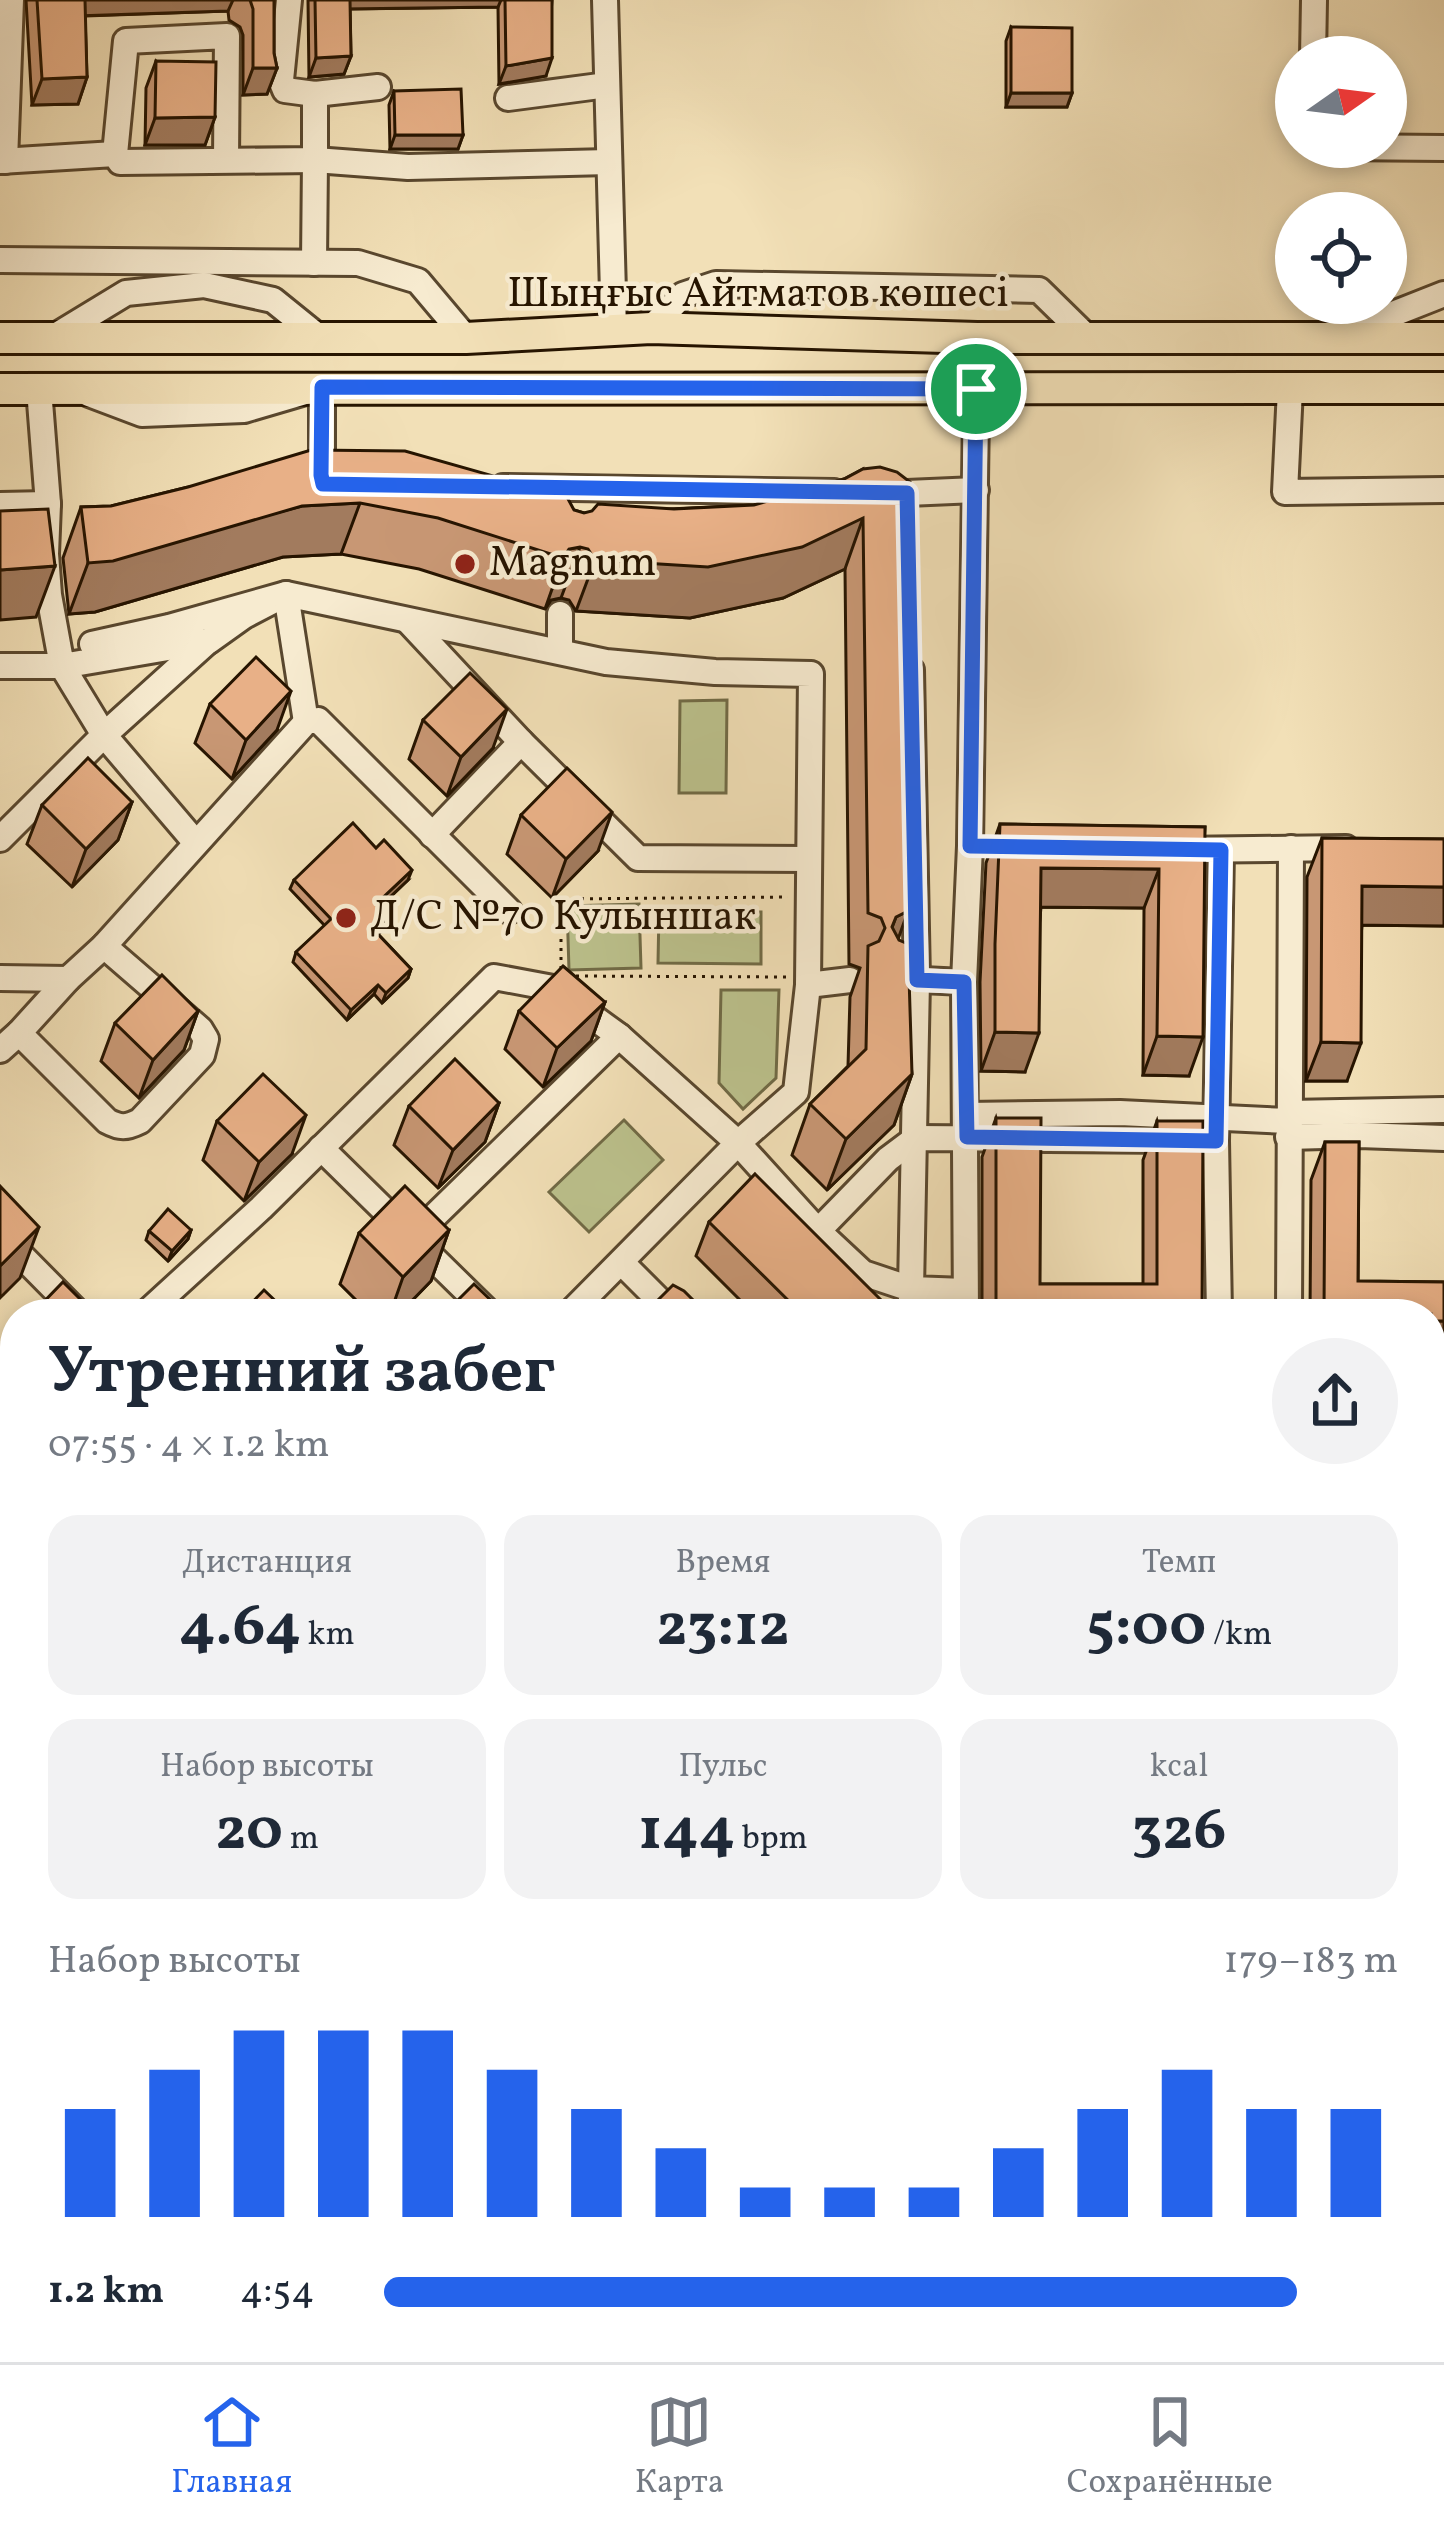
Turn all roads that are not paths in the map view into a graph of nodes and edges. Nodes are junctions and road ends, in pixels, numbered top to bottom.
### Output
1 (11, 0) edge
2 (289, 0) edge
3 (605, 0) edge
4 (1314, 0) edge
5 (1313, 36) edge
6 (607, 85) junction
7 (378, 87) dead end
8 (315, 94) junction
9 (508, 98) dead end
10 (1407, 148) edge
11 (1444, 148) edge
12 (115, 154) junction
13 (226, 160) junction
14 (315, 160) junction
15 (2, 161) edge
16 (609, 162) junction
17 (0, 260) edge
18 (314, 263) junction
19 (1444, 294) edge
20 (651, 328) junction
21 (614, 330) junction
22 (0, 338) edge
23 (52, 338) junction
24 (320, 338) junction
25 (466, 338) junction
26 (977, 338) junction
27 (1088, 338) junction
28 (1264, 338) junction
29 (1332, 338) junction
30 (1444, 338) edge
31 (322, 387) junction
32 (1444, 388) edge
33 (0, 389) edge
34 (39, 389) junction
35 (976, 389) junction
36 (1276, 389) junction
37 (357, 486) edge
38 (474, 487) edge
39 (976, 490) junction
40 (1444, 490) edge
41 (48, 504) junction
42 (0, 505) edge
43 (286, 594) junction
44 (560, 614) dead end
45 (408, 621) junction
46 (209, 641) junction
47 (92, 644) dead end
48 (560, 650) junction
49 (910, 655) edge
50 (0, 666) edge
51 (62, 666) junction
52 (306, 722) junction
53 (104, 734) junction
54 (521, 742) junction
55 (432, 835) junction
56 (0, 839) edge
57 (196, 843) junction
58 (1292, 848) junction
59 (1153, 849) edge
60 (1378, 849) edge
61 (1221, 850) junction
62 (807, 859) junction
63 (509, 911) dead end
64 (104, 946) junction
65 (0, 978) edge
66 (890, 978) edge
67 (68, 979) junction
68 (850, 980) dead end
69 (917, 980) junction
70 (807, 981) junction
71 (964, 982) junction
72 (619, 1036) junction
73 (9, 1042) edge
74 (1444, 1110) edge
75 (1288, 1124) junction
76 (967, 1126) junction
77 (1216, 1129) junction
78 (916, 1138) junction
79 (1444, 1138) edge
80 (738, 1143) junction
81 (321, 1148) junction
82 (818, 1231) junction
83 (0, 1234) edge
84 (412, 1238) junction
85 (622, 1263) junction
86 (64, 1299) edge
87 (161, 1299) edge
88 (475, 1299) edge
89 (584, 1299) edge
90 (658, 1299) edge
91 (906, 1299) edge
92 (911, 1299) edge
93 (966, 1299) edge
94 (1219, 1299) edge
95 (1289, 1299) edge

1 - 15 street
2 - 8 street
3 - 6 street
4 - 5 street
6 - 9 street
6 - 16 street
7 - 8 street
8 - 14 street
10 - 11 street
12 - 13 street
12 - 13 street
12 - 15 street
13 - 14 street
14 - 16 street
14 - 18 street
16 - 21 street
17 - 18 street
18 - 25 street
19 - 29 street
20 - 21 main road, Шыңғыс Айтматов көшесі
20 - 26 main road, Шыңғыс Айтматов көшесі
20 - 27 street
21 - 25 main road, Шыңғыс Айтматов көшесі
22 - 23 main road, Шыңғыс Айтматов көшесі
23 - 24 main road, Шыңғыс Айтматов көшесі
23 - 24 street
24 - 25 main road, Шыңғыс Айтматов көшесі
26 - 27 main road, Шыңғыс Айтматов көшесі
26 - 35 street
27 - 28 main road, Шыңғыс Айтматов көшесі
28 - 29 main road, Шыңғыс Айтматов көшесі
28 - 36 main road
29 - 30 main road, Шыңғыс Айтматов көшесі
31 - 34 main road
31 - 35 main road
31 - 37 street
32 - 36 main road
33 - 34 main road
34 - 41 street
35 - 36 main road
35 - 39 street
36 - 40 street
38 - 39 street
39 - 71 street
41 - 42 street
41 - 51 street
43 - 45 street
43 - 46 street
43 - 47 street
43 - 52 street
44 - 48 street
45 - 48 street
45 - 54 street
46 - 51 street
46 - 53 street
48 - 62 street
49 - 69 street
50 - 51 street
51 - 53 street
52 - 55 street
52 - 57 street
53 - 56 street
53 - 57 street
54 - 55 street
54 - 62 street
55 - 63 street
57 - 64 street
58 - 60 street
58 - 61 street
58 - 75 street
59 - 61 street
61 - 77 street
62 - 70 street
64 - 67 street
64 - 73 street
65 - 67 street
66 - 69 street
67 - 73 street
68 - 70 street
69 - 71 street
69 - 78 street
70 - 80 street
71 - 76 street
72 - 80 street
72 - 81 street
72 - 84 street
74 - 75 street
75 - 77 street
75 - 79 street
75 - 95 street
76 - 77 street
76 - 78 street
76 - 93 street
77 - 94 street
78 - 82 street
78 - 92 street
80 - 82 street
80 - 85 street
81 - 84 street
81 - 87 street
82 - 91 street
83 - 86 street
84 - 88 street
85 - 89 street
85 - 90 street

